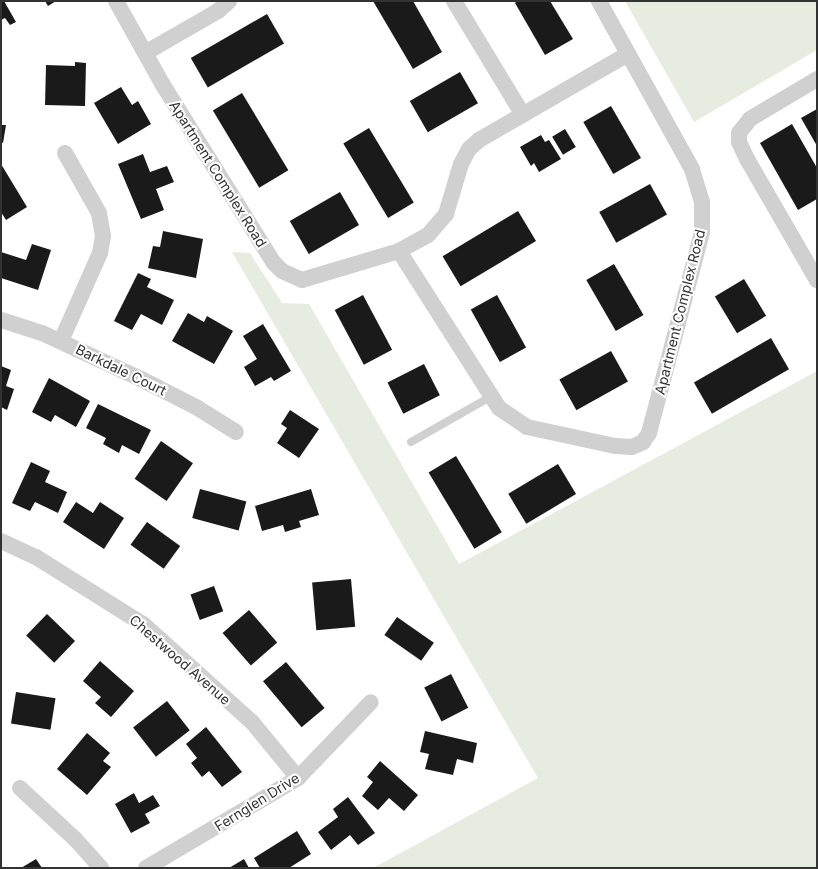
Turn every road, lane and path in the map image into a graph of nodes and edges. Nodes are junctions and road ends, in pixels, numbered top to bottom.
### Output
1 (116, 1) edge
2 (229, 1) edge
3 (454, 1) edge
4 (599, 1) edge
5 (145, 53) junction
6 (628, 54) junction
7 (817, 79) edge
8 (523, 115) junction
9 (65, 153) dead end
10 (399, 251) junction
11 (817, 280) edge
12 (1, 320) edge
13 (61, 340) junction
14 (490, 397) junction
15 (236, 432) dead end
16 (411, 442) dead end
17 (1, 541) edge
18 (371, 702) dead end
19 (298, 778) junction
20 (20, 788) dead end
21 (102, 868) edge
22 (146, 868) edge

1 - 5 street, Apartment Complex Road
2 - 5 street
3 - 8 street
4 - 6 street
5 - 10 street, Apartment Complex Road
6 - 8 street, Apartment Complex Road
6 - 14 street, Apartment Complex Road
7 - 11 street
8 - 10 street, Apartment Complex Road
9 - 13 street
10 - 14 street, Apartment Complex Road
12 - 13 street, Barkdale Court
13 - 15 street, Barkdale Court
14 - 16 lane
17 - 19 street, Chestwood Avenue
18 - 19 street, Fernglen Drive
19 - 22 street, Fernglen Drive
20 - 21 street

